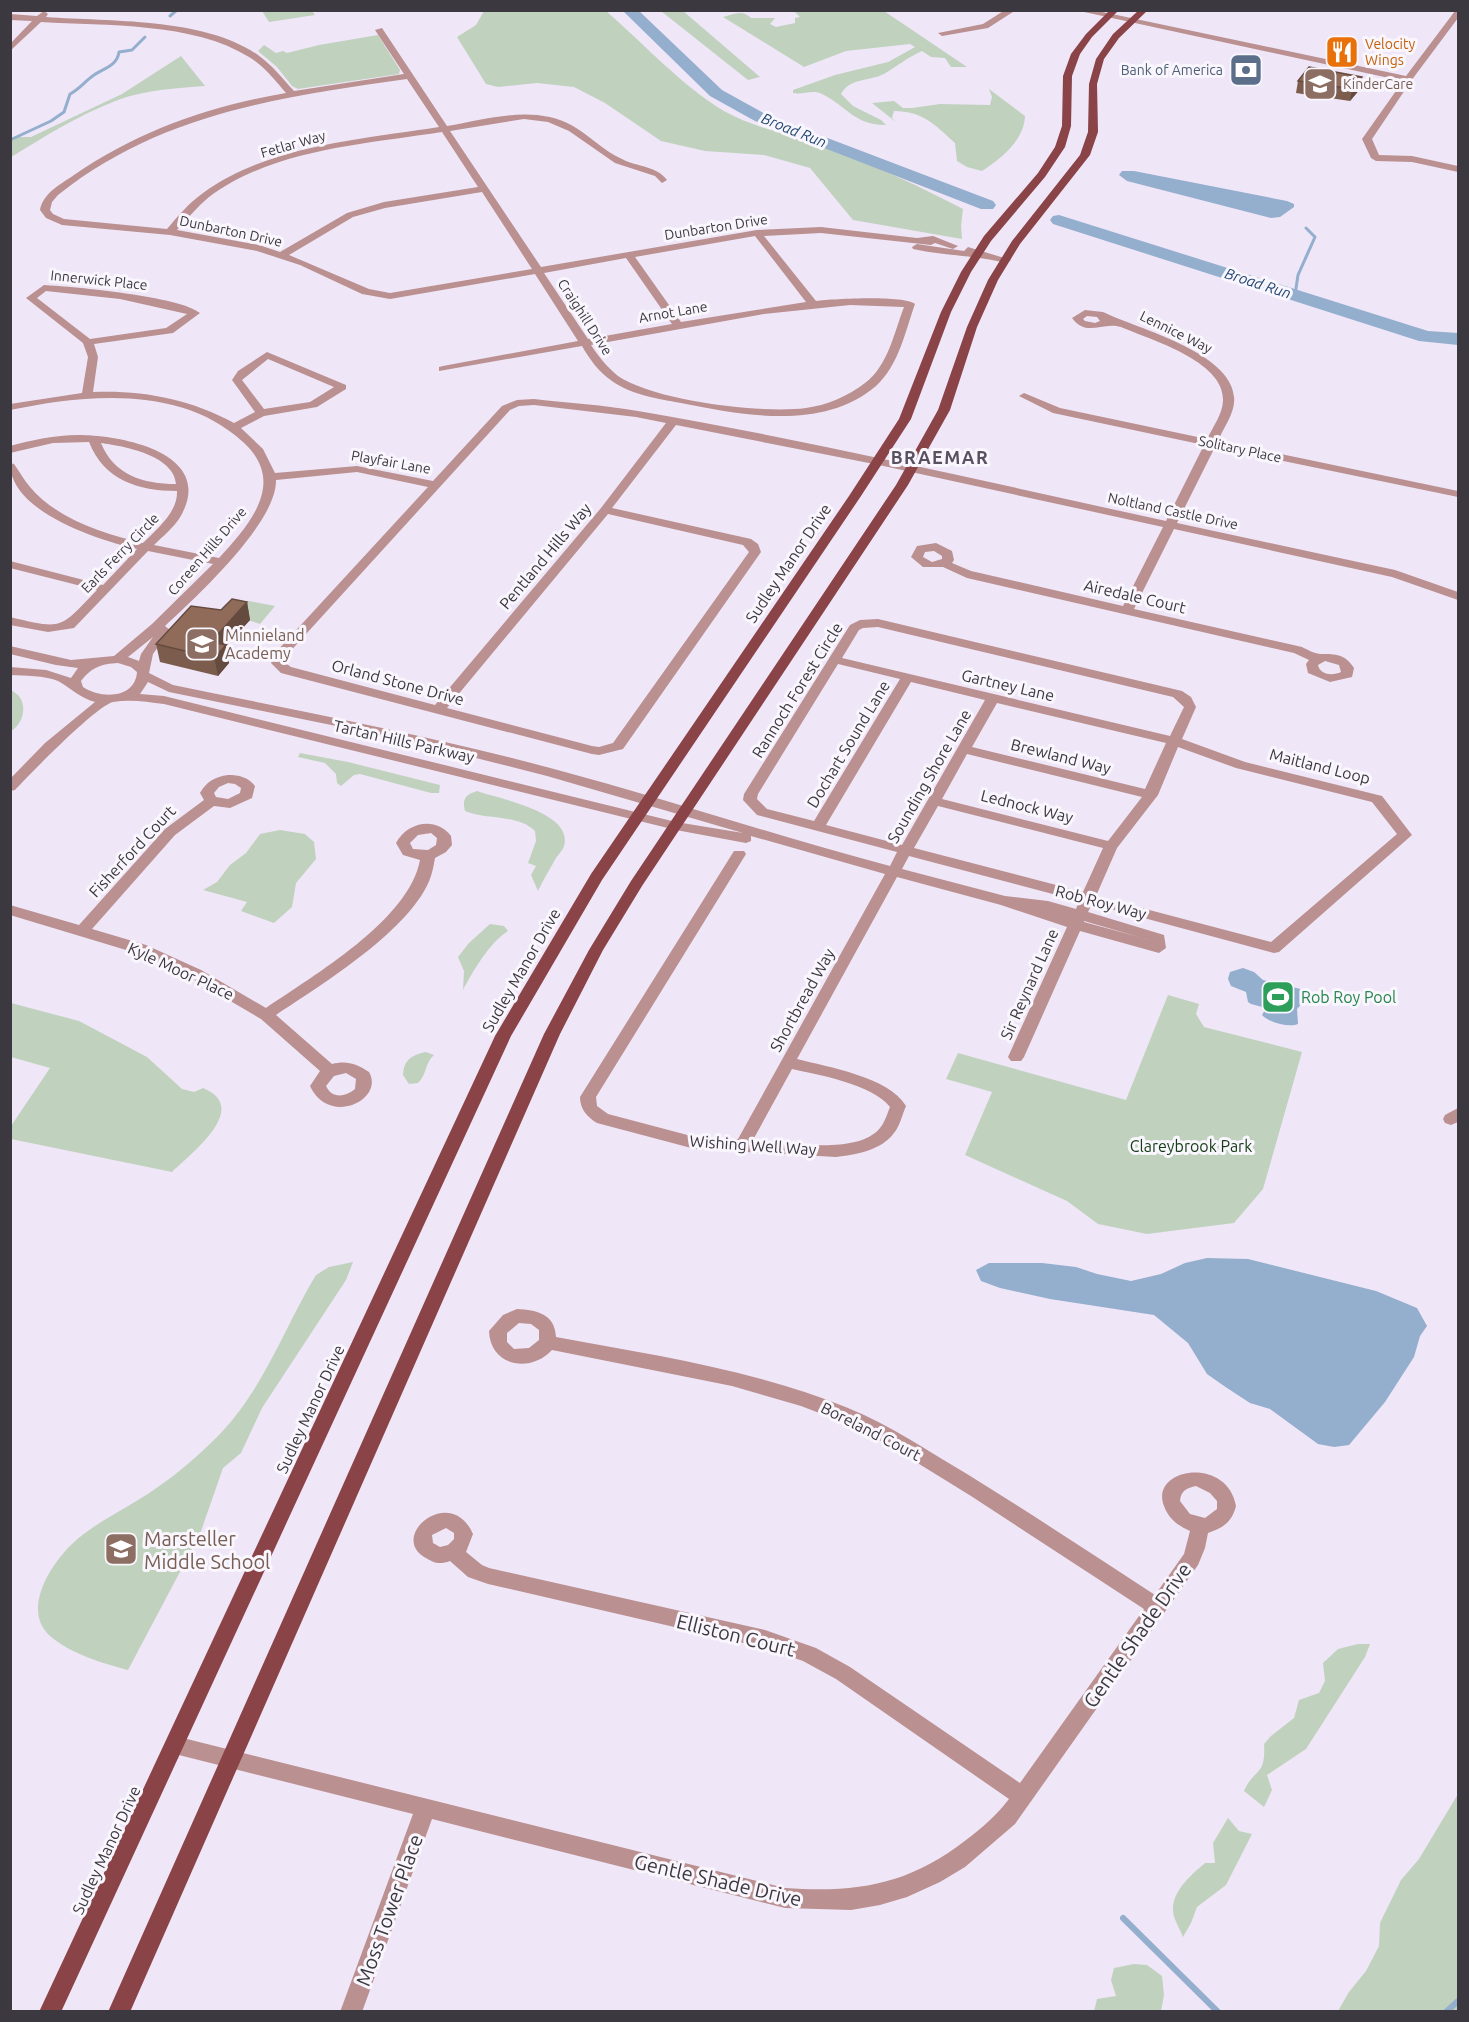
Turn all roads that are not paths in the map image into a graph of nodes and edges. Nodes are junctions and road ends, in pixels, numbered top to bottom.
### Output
1 (47, 10) edge
2 (1012, 10) edge
3 (1079, 10) edge
4 (1144, 10) edge
5 (1458, 13) edge
6 (1111, 14) edge
7 (10, 17) edge
8 (39, 19) junction
9 (1131, 22) junction
10 (379, 30) dead end
11 (942, 33) dead end
12 (10, 49) edge
13 (409, 76) junction
14 (1408, 79) junction
15 (291, 93) junction
16 (444, 129) junction
17 (1458, 169) edge
18 (662, 180) dead end
19 (484, 189) junction
20 (170, 232) junction
21 (757, 233) junction
22 (873, 235) junction
23 (916, 239) junction
24 (953, 246) junction
25 (977, 254) junction
26 (282, 255) junction
27 (629, 255) junction
28 (1006, 260) junction
29 (538, 272) junction
30 (812, 303) junction
31 (910, 304) joint
32 (1106, 320) dead end
33 (679, 326) junction
34 (88, 342) junction
35 (585, 343) junction
36 (443, 369) dead end
37 (87, 396) junction
38 (1024, 396) dead end
39 (10, 407) edge
40 (261, 412) junction
41 (674, 421) junction
42 (234, 427) junction
43 (93, 438) junction
44 (1211, 443) junction
45 (10, 450) edge
46 (879, 462) junction
47 (10, 466) edge
48 (912, 469) junction
49 (270, 477) junction
50 (436, 485) junction
51 (183, 487) junction
52 (1458, 494) edge
53 (604, 510) junction
54 (1170, 525) junction
55 (148, 547) junction
56 (220, 562) junction
57 (945, 563) dead end
58 (10, 564) edge
59 (106, 589) junction
60 (1458, 596) edge
61 (1127, 611) junction
62 (172, 614) junction
63 (10, 621) edge
64 (10, 650) edge
65 (118, 659) junction
66 (1318, 659) dead end
67 (835, 660) junction
68 (94, 663) junction
69 (10, 671) edge
70 (143, 673) junction
71 (907, 678) junction
72 (80, 692) junction
73 (123, 696) junction
74 (993, 698) junction
75 (105, 700) junction
76 (439, 710) junction
77 (1174, 741) junction
78 (50, 746) junction
79 (964, 749) junction
80 (10, 769) edge
81 (24, 772) junction
82 (10, 787) edge
83 (1151, 795) junction
84 (650, 799) junction
85 (211, 801) dead end
86 (934, 801) junction
87 (686, 810) junction
88 (639, 815) junction
89 (676, 826) junction
90 (818, 827) junction
91 (1111, 846) junction
92 (802, 847) junction
93 (905, 851) junction
94 (739, 854) dead end
95 (428, 855) dead end
96 (894, 871) junction
97 (1087, 900) junction
98 (10, 910) edge
99 (1078, 920) junction
100 (83, 930) junction
101 (266, 1014) junction
102 (1016, 1057) dead end
103 (788, 1063) junction
104 (330, 1071) dead end
105 (742, 1146) junction
106 (548, 1341) dead end
107 (1200, 1526) dead end
108 (454, 1552) dead end
109 (1157, 1607) junction
110 (175, 1745) junction
111 (231, 1759) junction
112 (1023, 1797) junction
113 (426, 1808) junction
114 (50, 2012) edge
115 (119, 2012) edge
116 (351, 2012) edge

1 - 8 street
2 - 11 street
3 - 6 street
4 - 9 main road
5 - 14 street
6 - 9 street
6 - 25 main road, Sudley Manor Drive
7 - 8 street
8 - 12 street
8 - 15 street
9 - 14 street
9 - 28 main road
10 - 13 street, Craighill Drive
13 - 15 street, Dunbarton Drive
13 - 16 street, Craighill Drive
14 - 17 street
15 - 20 street, Dunbarton Drive
16 - 18 street, Fetlar Way
16 - 19 street, Craighill Drive
16 - 20 street, Fetlar Way
19 - 26 street
19 - 29 street, Craighill Drive
20 - 26 street, Dunbarton Drive
21 - 22 street, Dunbarton Drive
21 - 27 street, Dunbarton Drive
21 - 30 street
22 - 23 street, Dunbarton Drive
22 - 25 street, Dunbarton Drive
23 - 24 street, Dunbarton Drive
23 - 24 street, Dunbarton Drive
24 - 25 street, Dunbarton Drive
25 - 28 street, Dunbarton Drive
25 - 46 main road, Sudley Manor Drive
26 - 29 street, Dunbarton Drive
27 - 29 street, Dunbarton Drive
27 - 33 street
28 - 48 main road
29 - 35 street, Craighill Drive
30 - 31 street, Arnot Lane
30 - 33 street, Arnot Lane
31 - 35 street, Craighill Drive
32 - 44 street, Lennice Way
33 - 35 street, Arnot Lane
34 - 34 street, Innerwick Place
34 - 37 street
35 - 36 street, Arnot Lane
37 - 39 street
37 - 42 street
38 - 44 street, Solitary Place
40 - 40 street
40 - 42 street
41 - 46 street, Orland Stone Drive
41 - 50 street, Orland Stone Drive
41 - 53 street, Pentland Hills Way
42 - 49 street
43 - 45 street
43 - 51 street
43 - 51 street
44 - 52 street, Solitary Place
44 - 54 street, Lennice Way
46 - 48 street, Noltland Castle Drive
46 - 84 main road, Sudley Manor Drive
47 - 55 street
48 - 54 street, Noltland Castle Drive
48 - 87 main road
49 - 50 street, Playfair Lane
49 - 56 street, Coreen Hills Drive
50 - 76 street, Orland Stone Drive
51 - 55 street, Earls Ferry Circle
53 - 76 street, Pentland Hills Way
53 - 76 street, Orland Stone Drive
54 - 60 street, Noltland Castle Drive
54 - 61 street, Lennice Way
55 - 56 street
55 - 59 street, Earls Ferry Circle
56 - 62 street, Coreen Hills Drive
57 - 61 street, Airedale Court
58 - 59 street
59 - 63 street, Earls Ferry Circle
61 - 66 street, Airedale Court
62 - 65 street, Coreen Hills Drive
62 - 70 street, Coreen Hills Drive
64 - 68 street
65 - 68 street
65 - 70 street, Tartan Hills Parkway
67 - 71 street, Gartney Lane
67 - 77 street, Rannoch Forest Circle
67 - 90 street, Rannoch Forest Circle
68 - 72 street
69 - 72 street, Tartan Hills Parkway
70 - 73 street
70 - 84 street, Tartan Hills Parkway
71 - 74 street, Gartney Lane
71 - 90 street, Dochart Sound Lane
72 - 75 street, Tartan Hills Parkway
72 - 78 street
73 - 75 street, Tartan Hills Parkway
73 - 88 street, Tartan Hills Parkway
74 - 77 street, Gartney Lane
74 - 79 street, Sounding Shore Lane
75 - 78 street
77 - 83 street
77 - 97 street, Maitland Loop
78 - 81 street
79 - 83 street, Brewland Way
79 - 86 street, Sounding Shore Lane
80 - 81 street
81 - 82 street
83 - 91 street
84 - 87 street, Tartan Hills Parkway
84 - 88 main road, Sudley Manor Drive
85 - 100 street, Fisherford Court
86 - 91 street, Lednock Way
86 - 93 street, Sounding Shore Lane
87 - 89 main road
87 - 92 street, Rob Roy Way
88 - 89 street, Tartan Hills Parkway
88 - 110 main road, Sudley Manor Drive
89 - 92 street, Rob Roy Way
89 - 111 main road
90 - 93 street, Rannoch Forest Circle
91 - 97 street
92 - 96 street, Rob Roy Way
93 - 96 street, Sounding Shore Lane
93 - 97 street, Rannoch Forest Circle
94 - 105 street, Wishing Well Way
95 - 101 street
96 - 99 street, Rob Roy Way
96 - 103 street, Shortbread Way
97 - 99 street
98 - 100 street, Kyle Moor Place
99 - 102 street, Sir Reynard Lane
100 - 101 street, Kyle Moor Place
101 - 104 street, Kyle Moor Place
103 - 105 street, Shortbread Way
103 - 105 street, Wishing Well Way
106 - 109 street, Boreland Court
107 - 109 street, Gentle Shade Drive
108 - 112 street, Elliston Court
109 - 112 street, Gentle Shade Drive
110 - 111 street, Gentle Shade Drive
110 - 114 main road, Sudley Manor Drive
111 - 113 street, Gentle Shade Drive
111 - 115 main road
112 - 113 street, Gentle Shade Drive
113 - 116 street, Moss Tower Place

